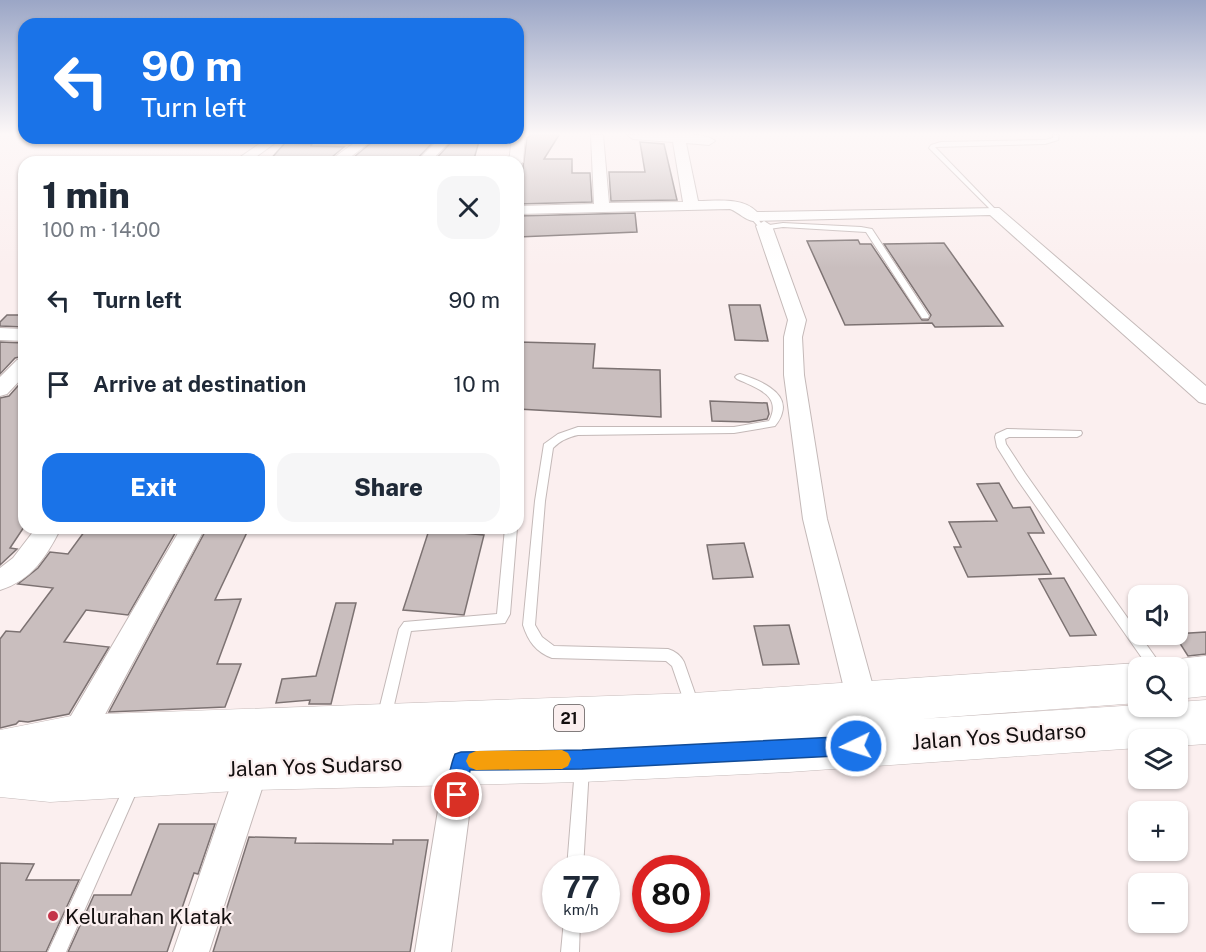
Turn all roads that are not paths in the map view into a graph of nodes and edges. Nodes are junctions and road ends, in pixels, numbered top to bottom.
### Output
1 (600, 179) edge
2 (686, 179) edge
3 (963, 179) edge
4 (691, 205) junction
5 (602, 209) junction
6 (524, 210) edge
7 (994, 211) junction
8 (758, 222) junction
9 (925, 316) dead end
10 (0, 334) edge
11 (18, 335) edge
12 (0, 364) edge
13 (18, 364) edge
14 (18, 370) edge
15 (740, 377) dead end
16 (0, 389) edge
17 (1206, 397) edge
18 (1077, 433) dead end
19 (45, 534) edge
20 (190, 534) edge
21 (511, 534) edge
22 (0, 579) edge
23 (1149, 657) edge
24 (1206, 676) edge
25 (1188, 677) edge
26 (1128, 684) edge
27 (862, 701) junction
28 (693, 714) junction
29 (1144, 717) edge
30 (1206, 722) edge
31 (383, 724) junction
32 (1149, 727) junction
33 (76, 737) junction
34 (464, 741) junction
35 (0, 752) edge
36 (582, 759) junction
37 (254, 767) junction
38 (140, 772) junction
39 (0, 774) edge
40 (576, 855) edge
41 (571, 933) edge
42 (57, 952) edge
43 (191, 952) edge
44 (433, 952) edge
45 (570, 952) edge

1 - 5 street
2 - 4 street
3 - 7 lane
4 - 5 street
4 - 8 street
5 - 6 street
7 - 8 street
7 - 17 street
8 - 9 lane
8 - 27 street
10 - 11 street
12 - 13 street
14 - 16 street
15 - 28 lane
18 - 23 lane
19 - 22 street
20 - 33 street
21 - 31 lane
24 - 25 highway
26 - 27 highway, Jalan Yos Sudarso / 21
27 - 28 highway, Jalan Yos Sudarso / 21
28 - 34 highway, Jalan Yos Sudarso / 21
29 - 32 highway
30 - 32 highway, Jalan Yos Sudarso / 21
31 - 33 highway, Jalan Yos Sudarso / 21
31 - 34 highway, Jalan Yos Sudarso / 21
32 - 36 highway, Jalan Yos Sudarso / 21
33 - 35 highway, Jalan Yos Sudarso / 21
34 - 36 highway, Jalan Yos Sudarso / 21
34 - 37 highway, Jalan Yos Sudarso / 21
34 - 44 street
36 - 40 lane
37 - 38 highway, Jalan Yos Sudarso / 21
37 - 43 street
38 - 39 highway, Jalan Yos Sudarso / 21
38 - 42 lane
41 - 45 lane

